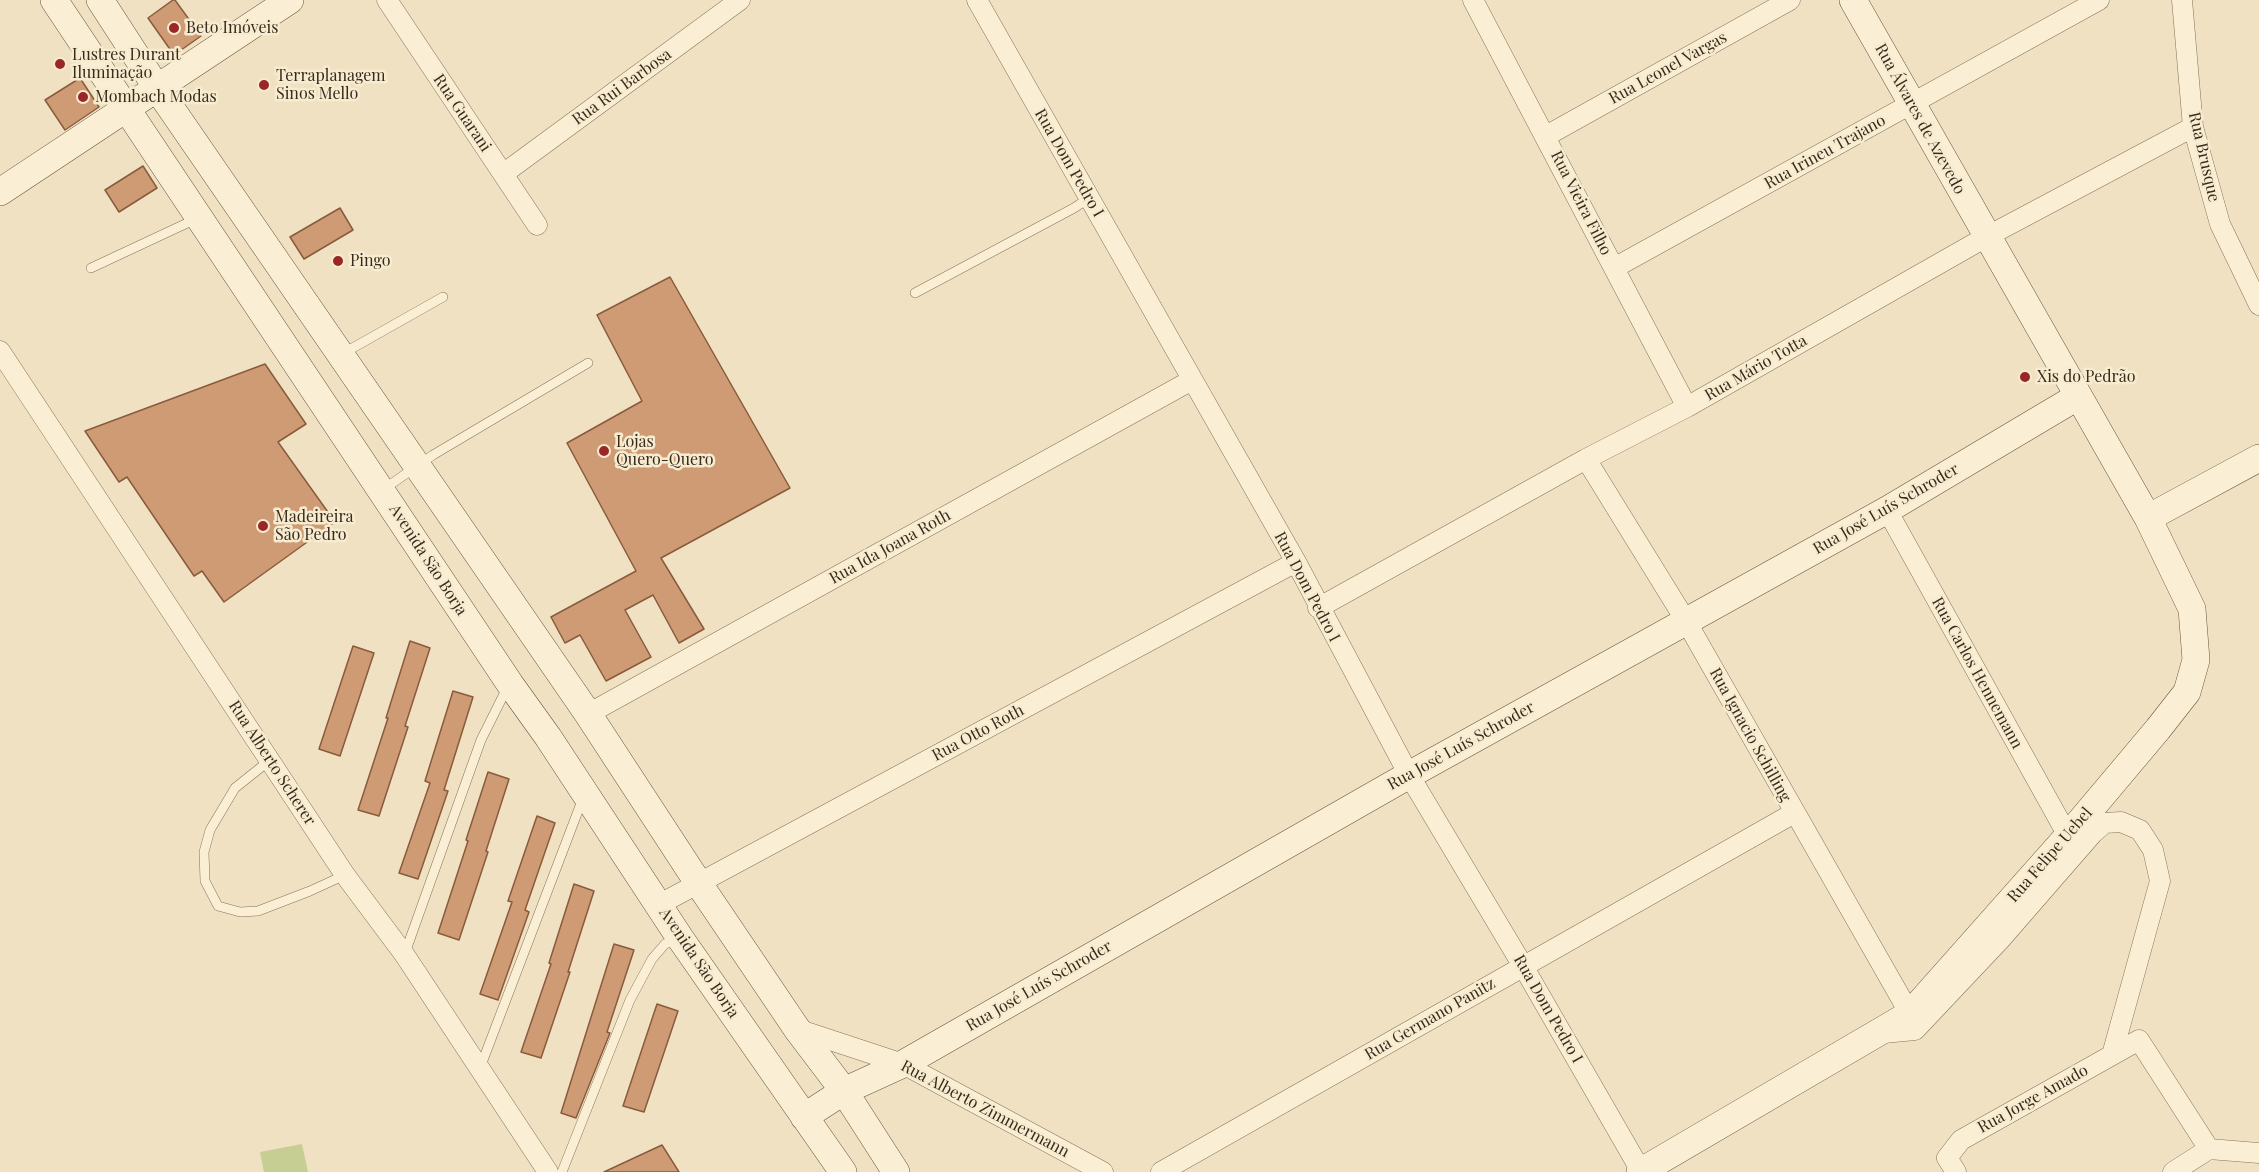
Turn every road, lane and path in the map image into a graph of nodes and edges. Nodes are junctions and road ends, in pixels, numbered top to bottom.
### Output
1 (54, 0) edge
2 (100, 0) edge
3 (290, 0) edge
4 (387, 0) edge
5 (740, 0) edge
6 (977, 0) edge
7 (1790, 0) edge
8 (1853, 0) edge
9 (2098, 0) edge
10 (2182, 0) edge
11 (1475, 1) edge
12 (157, 88) junction
13 (1912, 104) junction
14 (127, 106) junction
15 (2193, 127) junction
16 (1546, 136) junction
17 (503, 174) junction
18 (0, 192) edge
19 (1089, 198) junction
20 (200, 217) junction
21 (537, 225) dead end
22 (1986, 237) junction
23 (91, 268) dead end
24 (1614, 268) junction
25 (915, 293) dead end
26 (443, 297) dead end
27 (2259, 305) edge
28 (0, 351) edge
29 (340, 355) junction
30 (588, 363) dead end
31 (1192, 380) junction
32 (2077, 397) junction
33 (1687, 407) junction
34 (2259, 458) edge
35 (1586, 459) junction
36 (417, 468) junction
37 (382, 490) junction
38 (1887, 510) junction
39 (2148, 518) junction
40 (1296, 562) junction
41 (1318, 608) junction
42 (1686, 621) junction
43 (510, 684) junction
44 (588, 714) junction
45 (270, 760) junction
46 (1409, 775) junction
47 (585, 793) junction
48 (1794, 813) junction
49 (2068, 836) junction
50 (345, 874) junction
51 (699, 884) junction
52 (660, 904) junction
53 (680, 938) junction
54 (404, 954) junction
55 (1523, 966) junction
56 (1910, 1014) junction
57 (797, 1029) junction
58 (1877, 1034) junction
59 (2112, 1055) junction
60 (903, 1064) junction
61 (480, 1068) junction
62 (844, 1092) junction
63 (804, 1117) junction
64 (2209, 1149) junction
65 (2259, 1153) edge
66 (548, 1172) edge
67 (562, 1172) edge
68 (843, 1172) edge
69 (896, 1172) edge
70 (1103, 1172) edge
71 (1161, 1172) edge
72 (1640, 1172) edge
73 (1956, 1172) edge
74 (2174, 1172) edge

1 - 14 street, Avenida São Borja
2 - 12 street
3 - 12 street
4 - 17 street, Rua Guarani
5 - 17 street, Rua Rui Barbosa
6 - 19 street, Rua Dom Pedro I
7 - 16 street, Rua Leonel Vargas
8 - 13 street, Rua Álvares de Azevedo
9 - 13 street, Rua Irineu Trajano
10 - 15 street, Rua Brusque
11 - 16 street, Rua Vieira Filho
12 - 14 street
12 - 29 street
13 - 22 street, Rua Álvares de Azevedo
13 - 24 street, Rua Irineu Trajano
14 - 18 street
14 - 20 street, Avenida São Borja
15 - 22 street, Rua Mário Totta
15 - 27 street, Rua Brusque
16 - 24 street, Rua Vieira Filho
17 - 21 street, Rua Guarani
19 - 25 lane
19 - 31 street, Rua Dom Pedro I
20 - 23 lane
20 - 37 street, Avenida São Borja
22 - 32 street, Rua Álvares de Azevedo
22 - 33 street, Rua Mário Totta
24 - 33 street, Rua Vieira Filho
26 - 29 lane
28 - 45 street, Rua Alberto Scherer
29 - 36 street
30 - 36 lane
31 - 40 street, Rua Dom Pedro I
31 - 44 street, Rua Ida Joana Roth
32 - 38 street, Rua José Luís Schroder
32 - 39 street, Rua Felipe Uebel
33 - 35 street, Rua Mário Totta
34 - 39 street
35 - 41 street, Rua Mário Totta
35 - 42 street, Rua Ignacio Schilling
36 - 37 lane
36 - 44 street
37 - 43 street, Avenida São Borja
38 - 42 street, Rua José Luís Schroder
38 - 49 street, Rua Carlos Hennemann
39 - 49 street, Rua Felipe Uebel
40 - 41 street, Rua Dom Pedro I
40 - 51 street, Rua Otto Roth
41 - 46 street, Rua Dom Pedro I
42 - 46 street, Rua José Luís Schroder
42 - 48 street, Rua Ignacio Schilling
43 - 47 street, Avenida São Borja
43 - 54 lane
44 - 51 street
45 - 50 street, Rua Alberto Scherer
45 - 50 lane
46 - 55 street, Rua Dom Pedro I
46 - 60 street, Rua José Luís Schroder
47 - 52 street, Avenida São Borja
47 - 61 lane
48 - 55 street, Rua Germano Panitz
48 - 56 street, Rua Ignacio Schilling
49 - 56 street, Rua Felipe Uebel
50 - 54 street, Rua Alberto Scherer
51 - 52 street, Rua Otto Roth
51 - 57 street
52 - 53 street, Avenida São Borja
53 - 63 street, Avenida São Borja
53 - 67 lane
54 - 61 street, Rua Alberto Scherer
55 - 71 street, Rua Germano Panitz
55 - 72 street, Rua Dom Pedro I
56 - 58 street, Rua Felipe Uebel
57 - 60 street, Rua Alberto Zimmermann
57 - 62 street
58 - 59 street
58 - 72 street, Rua Felipe Uebel
59 - 64 street, Rua Jorge Amado
59 - 73 street, Rua Jorge Amado
60 - 62 street, Rua José Luís Schroder
60 - 70 street, Rua Alberto Zimmermann
61 - 66 street, Rua Alberto Scherer
62 - 63 street
62 - 69 street
63 - 68 street, Avenida São Borja
64 - 65 street
64 - 74 street

